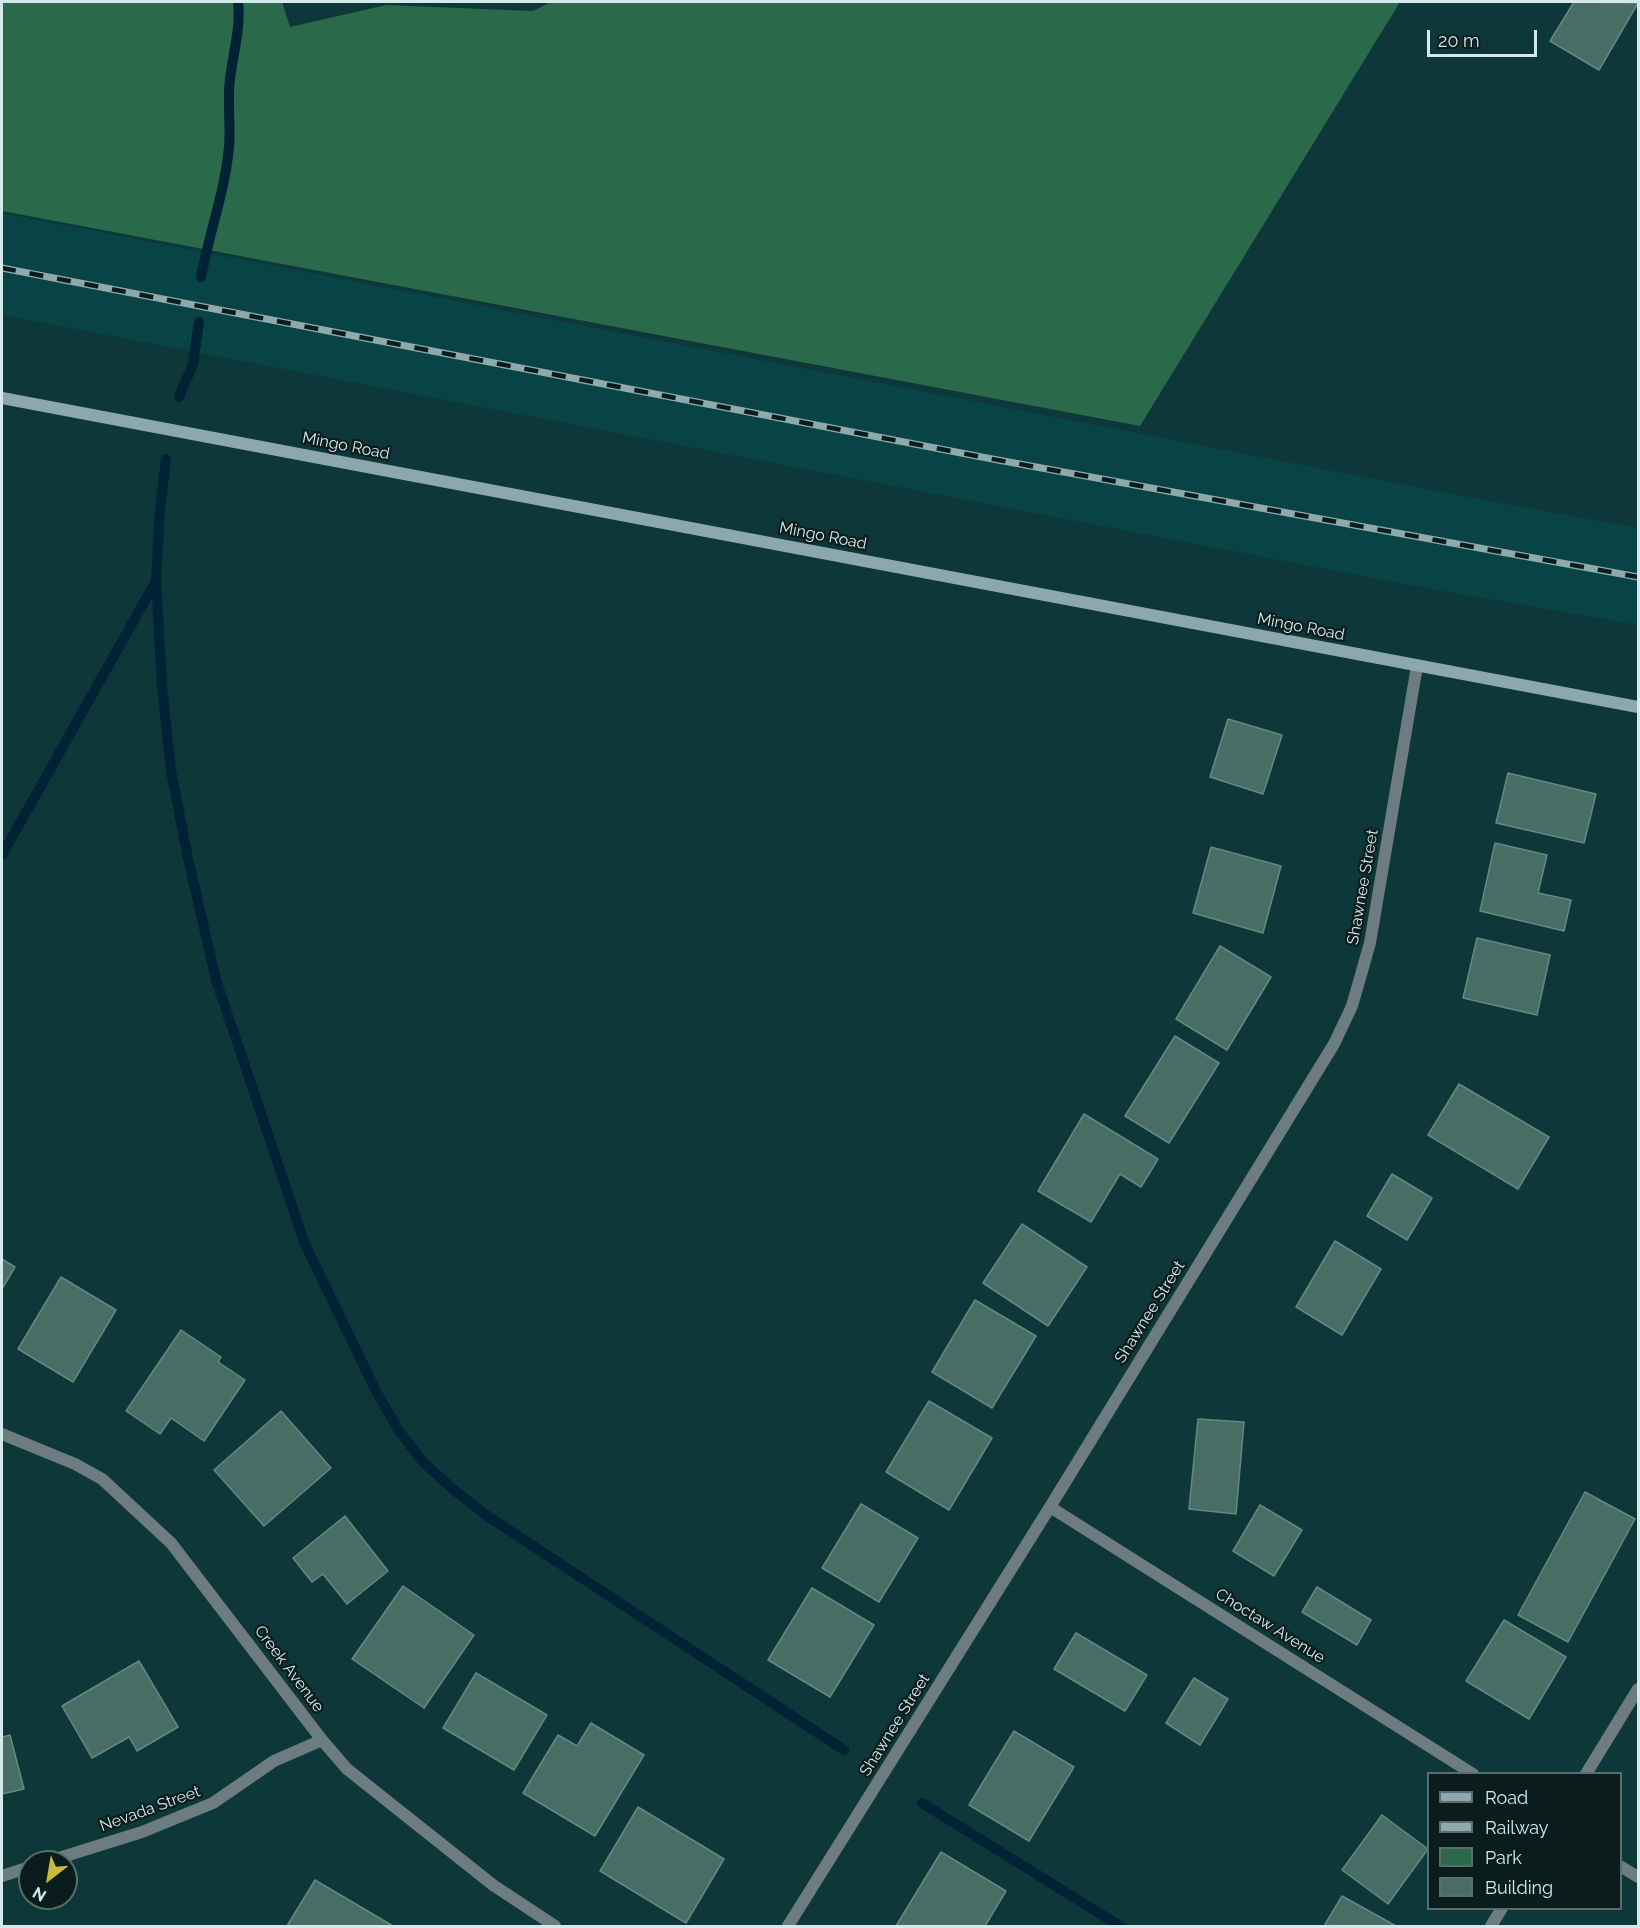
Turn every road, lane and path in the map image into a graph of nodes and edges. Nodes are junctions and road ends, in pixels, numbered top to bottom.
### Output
1 (2, 398) edge
2 (1418, 666) junction
3 (1638, 707) edge
4 (2, 1434) edge
5 (1050, 1507) junction
6 (1638, 1689) edge
7 (322, 1740) junction
8 (1471, 1772) edge
9 (1587, 1772) edge
10 (78, 1852) edge
11 (1622, 1867) edge
12 (18, 1871) edge
13 (2, 1876) edge
14 (1638, 1877) edge
15 (1501, 1910) edge
16 (555, 1926) edge
17 (788, 1926) edge
18 (1491, 1926) edge

1 - 2 street, Mingo Road
2 - 3 street, Mingo Road
2 - 5 street, Shawnee Street
4 - 7 street, Creek Avenue
5 - 8 street, Choctaw Avenue
5 - 17 street, Shawnee Street
6 - 9 street
7 - 10 street, Nevada Street
7 - 16 street, Creek Avenue
11 - 14 street
12 - 13 street
15 - 18 street

